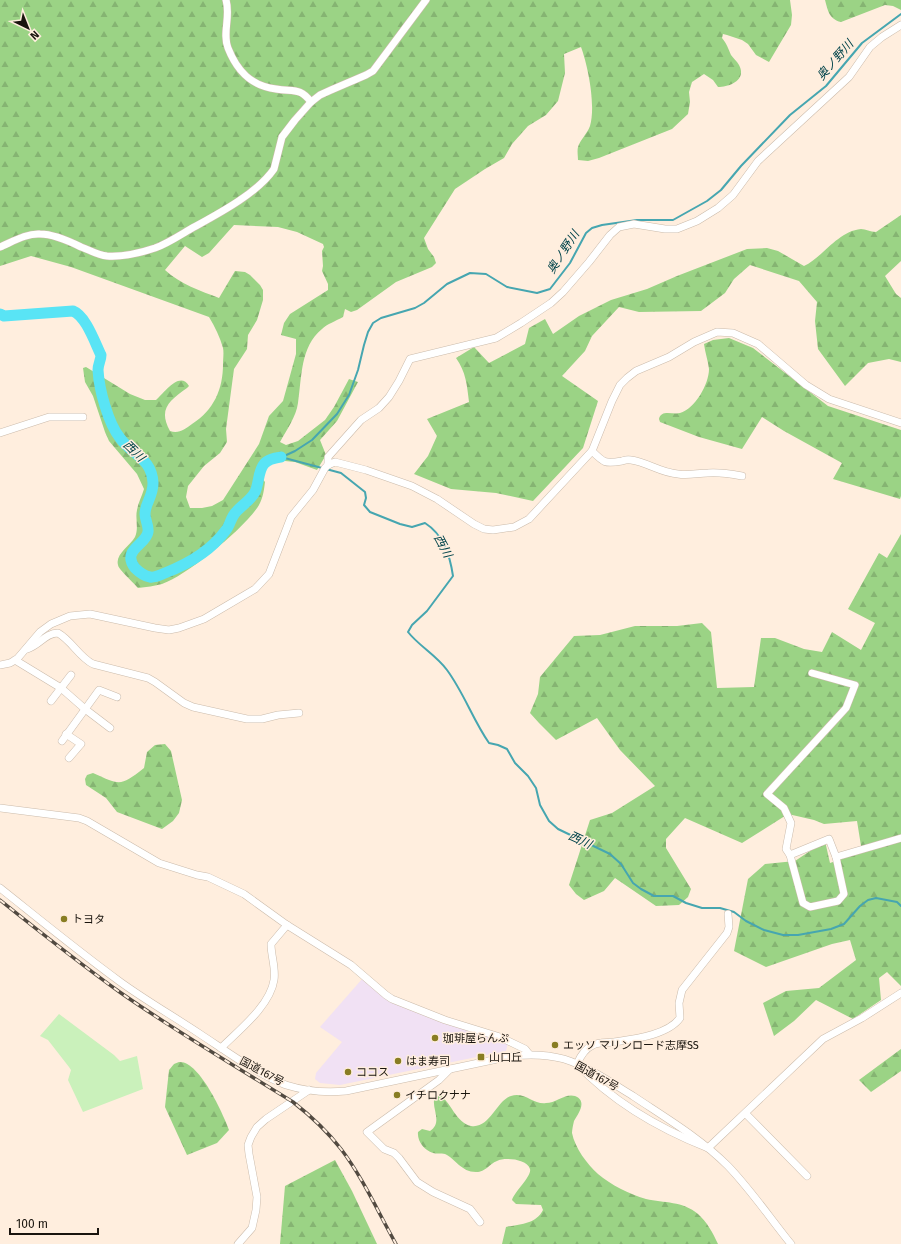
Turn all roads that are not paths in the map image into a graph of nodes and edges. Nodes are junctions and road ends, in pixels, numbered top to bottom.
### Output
1 (226, 0) edge
2 (426, 0) edge
3 (901, 25) edge
4 (312, 102) junction
5 (0, 247) edge
6 (83, 416) dead end
7 (901, 424) edge
8 (0, 433) edge
9 (592, 451) junction
10 (328, 465) junction
11 (742, 476) dead end
12 (25, 649) junction
13 (15, 660) junction
14 (0, 665) edge
15 (812, 673) dead end
16 (71, 675) dead end
17 (61, 688) junction
18 (117, 697) dead end
19 (50, 701) dead end
20 (85, 709) junction
21 (299, 713) dead end
22 (110, 728) dead end
23 (70, 758) dead end
24 (0, 808) edge
25 (901, 838) edge
26 (790, 855) junction
27 (836, 857) junction
28 (0, 888) edge
29 (728, 914) dead end
30 (287, 925) junction
31 (901, 993) edge
32 (221, 1048) junction
33 (529, 1054) junction
34 (577, 1064) junction
35 (450, 1069) junction
36 (309, 1090) junction
37 (746, 1114) junction
38 (708, 1148) junction
39 (807, 1176) dead end
40 (480, 1222) dead end
41 (788, 1243) edge
42 (238, 1244) edge

1 - 4 street
2 - 4 street
3 - 10 street
4 - 5 street
6 - 8 street
7 - 9 street
9 - 10 street
9 - 11 street
10 - 12 street
12 - 13 street
12 - 21 street
13 - 14 street
13 - 17 street
15 - 26 street
16 - 17 street
17 - 19 street
17 - 20 street
18 - 20 street
20 - 22 street
20 - 23 street
24 - 30 street
25 - 27 street
26 - 27 street
26 - 27 street
28 - 32 street, 国道167号
29 - 34 street
30 - 32 street
30 - 33 street
31 - 37 street
32 - 36 street, 国道167号
33 - 34 street, 国道167号
33 - 35 street, 国道167号
34 - 38 street, 国道167号
34 - 38 street
35 - 36 street, 国道167号
35 - 40 street
36 - 42 street
37 - 38 street
37 - 39 street
38 - 41 street, 国道167号

